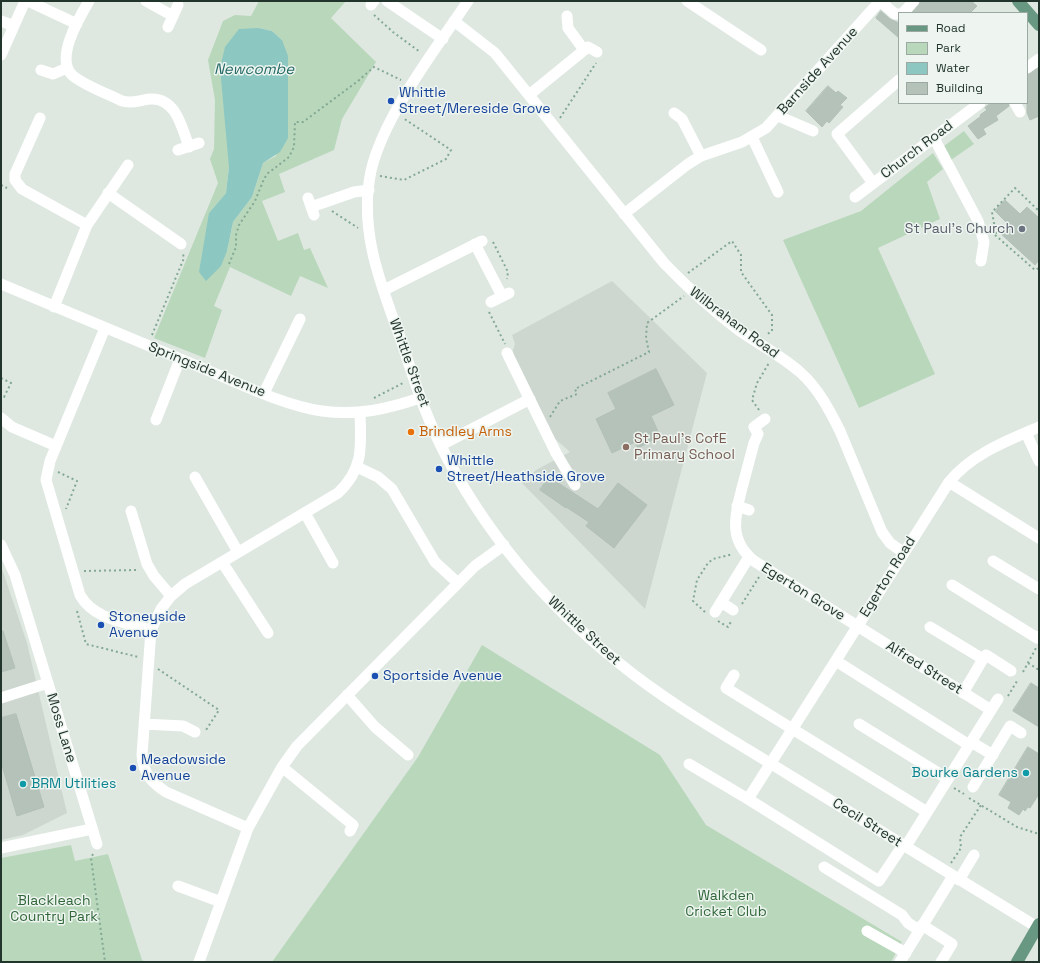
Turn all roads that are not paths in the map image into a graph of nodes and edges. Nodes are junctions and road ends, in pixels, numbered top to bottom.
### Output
1 (27, 1) edge
2 (89, 1) edge
3 (146, 1) edge
4 (387, 1) edge
5 (468, 1) edge
6 (687, 1) edge
7 (880, 1) edge
8 (914, 1) edge
9 (1018, 1) edge
10 (178, 5) dead end
11 (904, 12) edge
12 (1028, 12) edge
13 (1028, 12) edge
14 (898, 14) edge
15 (173, 16) junction
16 (567, 16) dead end
17 (1, 21) edge
18 (454, 21) junction
19 (77, 24) junction
20 (1039, 25) edge
21 (14, 26) junction
22 (168, 27) dead end
23 (443, 39) junction
24 (584, 50) junction
25 (761, 50) dead end
26 (597, 52) road end
27 (1, 56) edge
28 (1039, 60) edge
29 (1028, 67) edge
30 (67, 68) junction
31 (41, 70) dead end
32 (898, 81) edge
33 (529, 95) junction
34 (969, 106) edge
35 (674, 113) dead end
36 (778, 116) junction
37 (40, 118) dead end
38 (813, 131) dead end
39 (752, 137) junction
40 (934, 138) junction
41 (199, 143) dead end
42 (189, 147) junction
43 (178, 150) dead end
44 (701, 156) junction
45 (128, 166) dead end
46 (873, 183) junction
47 (369, 190) junction
48 (778, 192) dead end
49 (108, 194) junction
50 (855, 197) dead end
51 (314, 206) road end
52 (624, 214) junction
53 (87, 225) junction
54 (181, 244) road end
55 (981, 261) dead end
56 (1, 284) edge
57 (384, 290) junction
58 (490, 302) road end
59 (54, 307) junction
60 (300, 319) dead end
61 (105, 328) junction
62 (507, 353) road end
63 (180, 359) junction
64 (264, 393) junction
65 (420, 398) junction
66 (530, 399) junction
67 (360, 414) junction
68 (161, 416) dead end
69 (1, 418) edge
70 (765, 419) road end
71 (1039, 427) edge
72 (1026, 432) junction
73 (441, 445) junction
74 (56, 446) junction
75 (1039, 461) edge
76 (357, 467) junction
77 (195, 477) dead end
78 (949, 482) junction
79 (575, 485) dead end
80 (737, 506) junction
81 (749, 510) dead end
82 (131, 511) dead end
83 (305, 513) junction
84 (1039, 538) edge
85 (1, 545) edge
86 (504, 545) junction
87 (238, 552) junction
88 (904, 553) junction
89 (750, 557) junction
90 (993, 561) dead end
91 (222, 562) junction
92 (333, 563) dead end
93 (458, 583) junction
94 (952, 585) dead end
95 (1039, 589) edge
96 (171, 596) junction
97 (721, 602) junction
98 (733, 610) dead end
99 (715, 612) dead end
100 (858, 626) junction
101 (930, 627) dead end
102 (151, 630) junction
103 (268, 633) dead end
104 (1039, 636) edge
105 (983, 659) junction
106 (836, 661) junction
107 (1011, 671) dead end
108 (734, 675) dead end
109 (48, 683) junction
110 (963, 692) junction
111 (347, 695) junction
112 (1, 698) edge
113 (998, 699) dead end
114 (991, 710) junction
115 (697, 718) joint
116 (144, 724) junction
117 (859, 724) dead end
118 (793, 729) junction
119 (195, 732) road end
120 (1021, 733) dead end
121 (970, 743) junction
122 (993, 755) junction
123 (408, 756) dead end
124 (771, 763) junction
125 (689, 764) dead end
126 (282, 767) junction
127 (947, 781) junction
128 (973, 787) dead end
129 (748, 799) junction
130 (927, 812) junction
131 (248, 828) junction
132 (92, 829) junction
133 (350, 831) dead end
134 (97, 844) road end
135 (904, 845) junction
136 (1, 848) edge
137 (974, 855) dead end
138 (824, 867) dead end
139 (953, 875) junction
140 (178, 886) dead end
141 (221, 902) junction
142 (1038, 926) edge
143 (921, 928) junction
144 (867, 931) dead end
145 (903, 957) edge
146 (199, 962) edge
147 (941, 962) edge
148 (1017, 962) edge

1 - 19 street
1 - 21 street
2 - 19 street
3 - 15 street
4 - 23 street
5 - 18 street, Whittle Street
6 - 25 street
7 - 14 street
7 - 36 street, Barnside Avenue
8 - 11 street
9 - 12 main road
10 - 15 street
13 - 20 main road
15 - 22 street
16 - 24 street
17 - 21 street
18 - 23 street, Whittle Street
18 - 33 street, Wilbraham Road
19 - 30 street
21 - 27 street
23 - 47 street, Whittle Street
24 - 26 street
24 - 33 street
28 - 29 street
30 - 31 street
30 - 42 street
32 - 46 street
33 - 52 street, Wilbraham Road
34 - 40 street, Church Road
35 - 44 street
36 - 38 street
36 - 39 street, Barnside Avenue
37 - 53 street
39 - 44 street, Barnside Avenue
39 - 48 street
40 - 46 street, Church Road
40 - 55 street
41 - 42 street
42 - 43 street
44 - 52 street, Barnside Avenue
45 - 49 street
46 - 50 street, Church Road
47 - 51 street
47 - 57 street, Whittle Street
49 - 53 street
49 - 54 street
52 - 88 street, Wilbraham Road
53 - 59 street
56 - 59 street, Springside Avenue
57 - 58 street
57 - 65 street, Whittle Street
59 - 61 street, Springside Avenue
60 - 64 street
61 - 63 street, Springside Avenue
61 - 74 street
62 - 66 street
63 - 64 street, Springside Avenue
63 - 68 street
64 - 67 street, Springside Avenue
65 - 67 street, Springside Avenue
65 - 73 street, Whittle Street
66 - 73 street
66 - 79 street
67 - 76 street
69 - 74 street
70 - 80 street, Egerton Grove
71 - 72 street, Egerton Road
72 - 75 street
72 - 78 street, Egerton Road
73 - 86 street, Whittle Street
74 - 102 street
76 - 83 street
76 - 93 street
77 - 87 street
78 - 84 street
78 - 88 street, Egerton Road
80 - 81 street
80 - 89 street, Egerton Grove
82 - 96 street
83 - 87 street
83 - 92 street
85 - 109 street, Moss Lane
86 - 93 street
86 - 115 street, Whittle Street
87 - 91 street
88 - 100 street, Egerton Road
89 - 97 street, Egerton Grove
89 - 100 street, Egerton Grove
90 - 95 street
91 - 96 street
91 - 103 street
93 - 111 street
94 - 104 street
96 - 102 street
97 - 98 street
97 - 99 street, Egerton Grove
100 - 106 street, Egerton Road
100 - 110 street, Alfred Street
101 - 105 street
102 - 116 street
105 - 107 street
105 - 110 street
106 - 118 street, Egerton Road
106 - 121 street
108 - 118 street
109 - 112 street
109 - 132 street, Moss Lane
110 - 114 street, Alfred Street
111 - 123 street
111 - 126 street
113 - 114 street
114 - 121 street
115 - 124 street, Cecil Street
116 - 119 street
116 - 131 street
117 - 127 street
118 - 124 street, Egerton Road
118 - 130 street
120 - 122 street
121 - 122 street
121 - 127 street
122 - 128 street
124 - 129 street, Egerton Road
124 - 135 street, Cecil Street
125 - 129 street
126 - 131 street
126 - 133 street
127 - 130 street
129 - 135 street
130 - 135 street
131 - 141 street
132 - 134 street, Moss Lane
132 - 136 street
135 - 139 street, Cecil Street
137 - 139 street
138 - 143 street
139 - 142 street, Cecil Street
139 - 143 street
140 - 141 street
141 - 146 street
142 - 148 main road
143 - 145 street
143 - 147 street
144 - 145 street

